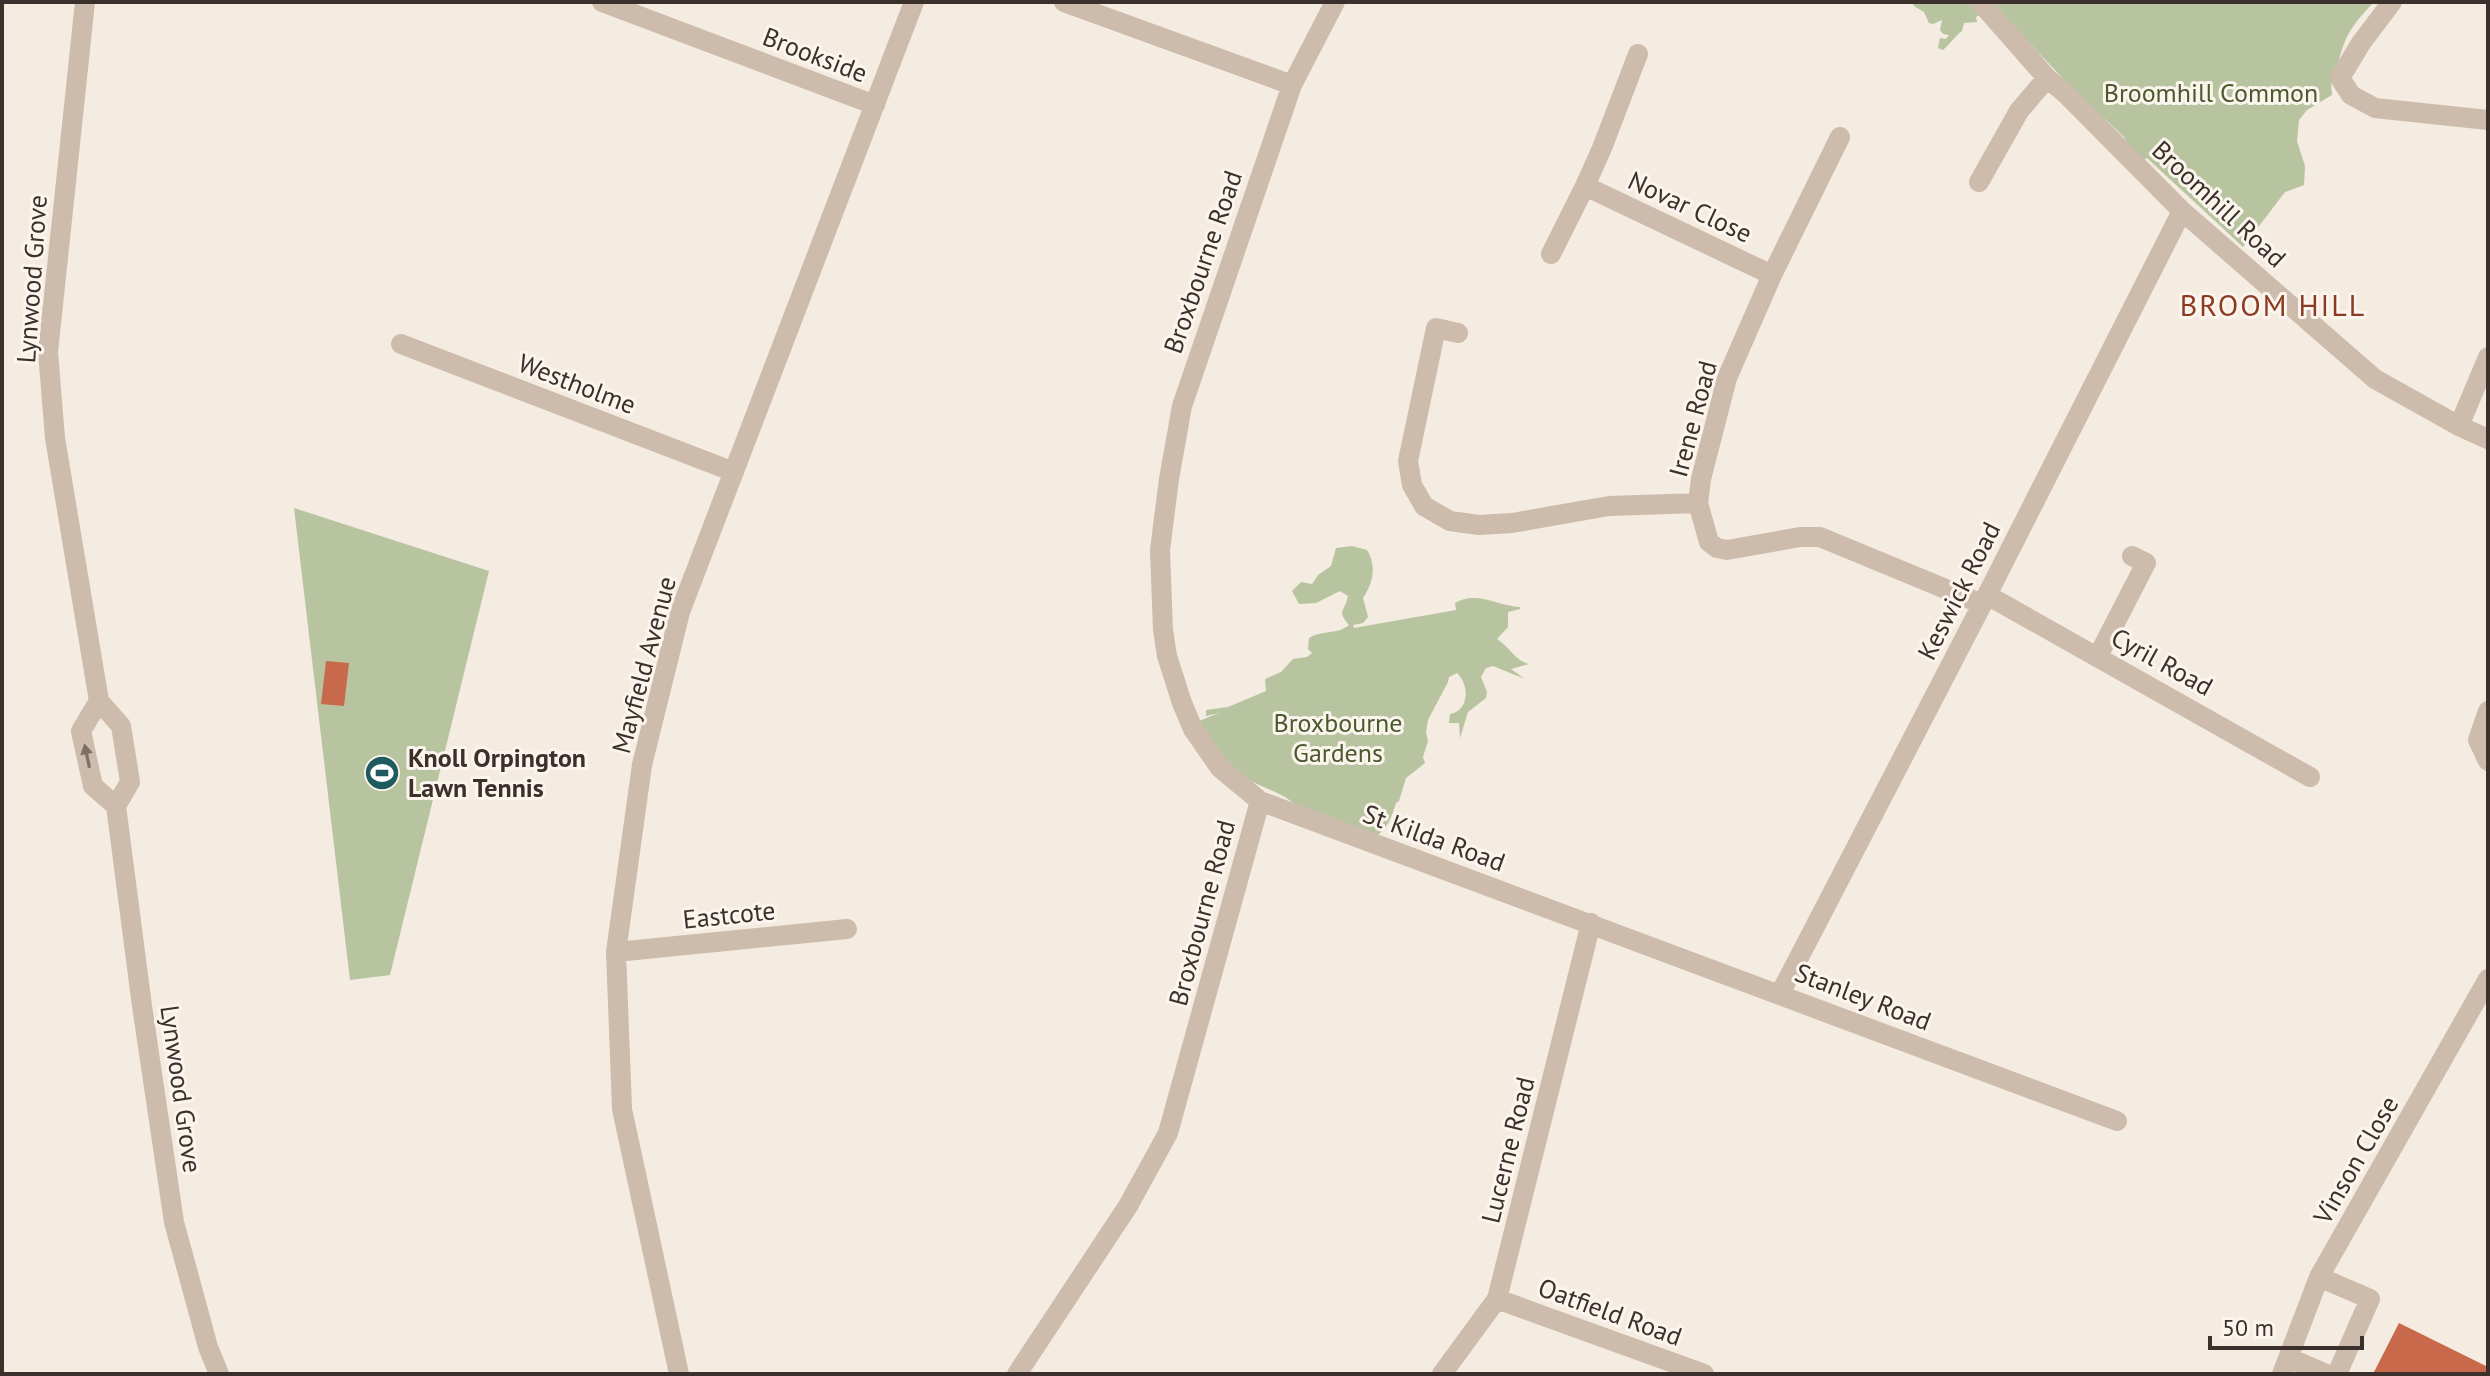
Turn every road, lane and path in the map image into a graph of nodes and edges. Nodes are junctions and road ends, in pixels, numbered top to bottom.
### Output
1 (85, 2) edge
2 (602, 2) edge
3 (914, 2) edge
4 (1064, 2) edge
5 (1335, 2) edge
6 (1980, 2) edge
7 (2392, 2) edge
8 (1638, 54) dead end
9 (2047, 78) junction
10 (1292, 85) junction
11 (875, 105) junction
12 (2488, 120) edge
13 (1840, 137) dead end
14 (1979, 182) dead end
15 (1585, 186) junction
16 (2182, 211) junction
17 (1551, 254) dead end
18 (1772, 275) junction
19 (1458, 333) dead end
20 (401, 344) dead end
21 (2488, 357) edge
22 (2459, 426) junction
23 (2488, 439) edge
24 (734, 472) junction
25 (1698, 503) junction
26 (2132, 556) dead end
27 (1985, 599) junction
28 (2098, 656) junction
29 (99, 701) junction
30 (2488, 711) edge
31 (2488, 761) edge
32 (2310, 777) dead end
33 (1260, 801) junction
34 (116, 806) junction
35 (1591, 923) junction
36 (847, 929) dead end
37 (616, 952) junction
38 (2488, 979) edge
39 (1780, 994) junction
40 (2117, 1121) dead end
41 (2319, 1277) junction
42 (1497, 1299) junction
43 (2286, 1366) edge
44 (219, 1374) edge
45 (679, 1374) edge
46 (1017, 1374) edge
47 (1442, 1374) edge
48 (1704, 1374) edge
49 (2326, 1374) edge
50 (2337, 1374) edge

1 - 29 street, Lynwood Grove
2 - 11 street, Brookside
3 - 11 street, Mayfield Avenue
4 - 10 street
5 - 10 street, Broxbourne Road
6 - 9 street, Broomhill Road
7 - 12 street
8 - 15 street, Novar Close
9 - 14 street
9 - 16 street, Broomhill Road
10 - 33 street, Broxbourne Road
11 - 24 street, Mayfield Avenue
13 - 18 street, Irene Road
15 - 17 street, Novar Close
15 - 18 street, Novar Close
16 - 22 street, Broomhill Road
16 - 27 street, Keswick Road
18 - 25 street, Irene Road
19 - 25 street
20 - 24 street, Westholme
21 - 22 street
22 - 23 street, Broomhill Road
24 - 37 street, Mayfield Avenue
25 - 27 street, Irene Road
26 - 28 street
27 - 28 street, Cyril Road
27 - 39 street, Keswick Road
28 - 32 street, Cyril Road
29 - 34 street, Lynwood Grove
34 -> 29 street
30 - 31 street
33 - 35 street, St Kilda Road
33 - 46 street, Broxbourne Road
34 - 44 street, Lynwood Grove
35 - 39 street, Stanley Road
35 - 42 street, Lucerne Road
36 - 37 street, Eastcote
37 - 45 street, Mayfield Avenue
38 - 41 street, Vinson Close
39 - 40 street, Stanley Road
41 - 43 street, Vinson Close
41 - 50 street
42 - 47 street, Lucerne Road
42 - 48 street, Oatfield Road
43 - 49 street

